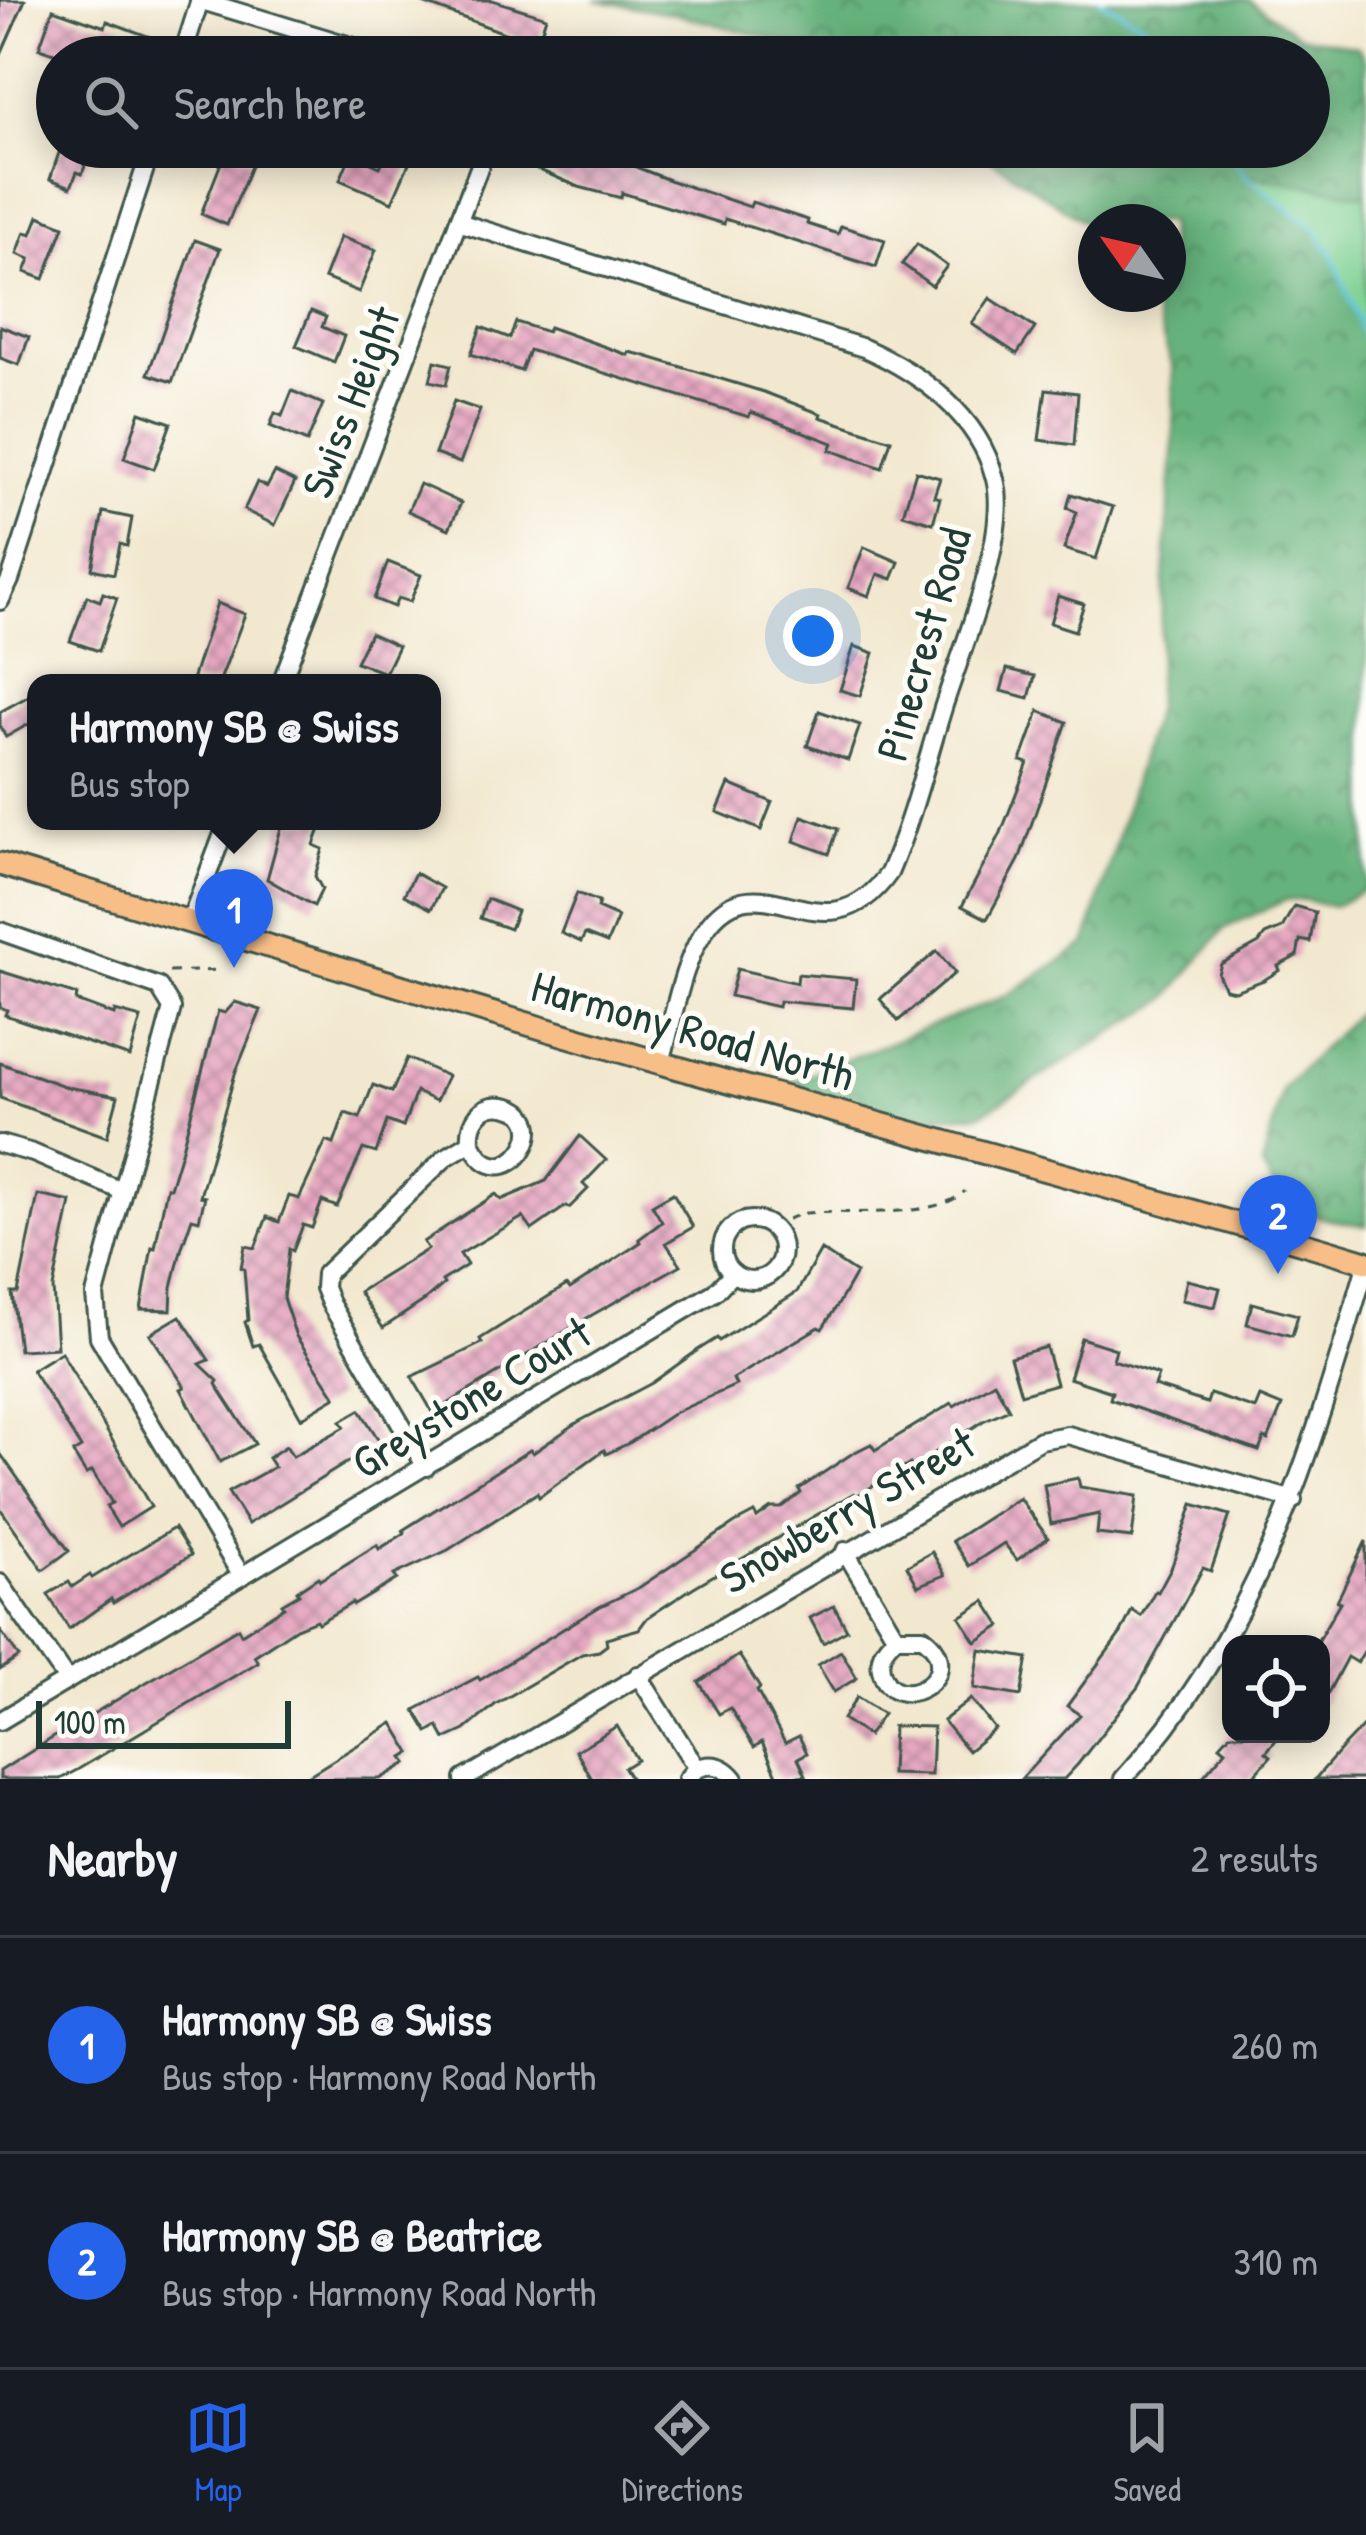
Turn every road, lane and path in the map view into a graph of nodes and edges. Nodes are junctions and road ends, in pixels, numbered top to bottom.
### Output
1 (200, 0) edge
2 (189, 36) edge
3 (318, 36) edge
4 (145, 168) edge
5 (479, 168) edge
6 (458, 222) junction
7 (0, 601) edge
8 (284, 674) edge
9 (225, 830) edge
10 (0, 864) edge
11 (190, 921) junction
12 (0, 931) edge
13 (222, 970) dead end
14 (159, 987) junction
15 (661, 1063) junction
16 (471, 1142) dead end
17 (0, 1144) edge
18 (122, 1191) junction
19 (964, 1191) dead end
20 (771, 1227) junction
21 (1366, 1264) edge
22 (733, 1273) junction
23 (426, 1467) junction
24 (1293, 1500) junction
25 (844, 1551) junction
26 (241, 1575) junction
27 (0, 1583) edge
28 (896, 1637) dead end
29 (638, 1675) junction
30 (67, 1680) junction
31 (0, 1721) edge
32 (692, 1773) edge
33 (464, 1779) edge
34 (735, 1779) edge
35 (1123, 1779) edge

1 - 2 street
1 - 3 street
4 - 7 street
5 - 6 street, Swiss Height
6 - 8 street, Swiss Height
6 - 15 street, Pinecrest Road
9 - 11 street
10 - 11 main road, Harmony Road North
11 - 15 main road, Harmony Road North
12 - 14 street
13 - 14 path
14 - 18 street
15 - 21 main road, Harmony Road North
16 - 23 street
17 - 18 street
18 - 26 street
19 - 20 path
20 - 22 street, Greystone Court
20 - 22 street
21 - 24 street
22 - 23 street, Greystone Court
23 - 26 street, Greystone Court
24 - 25 street, Snowberry Street
24 - 35 street
25 - 28 street
25 - 29 street, Snowberry Street
26 - 30 street, Greystone Court
27 - 30 street
29 - 32 street
29 - 33 street, Snowberry Street
30 - 31 street, Greystone Court
32 - 34 street

